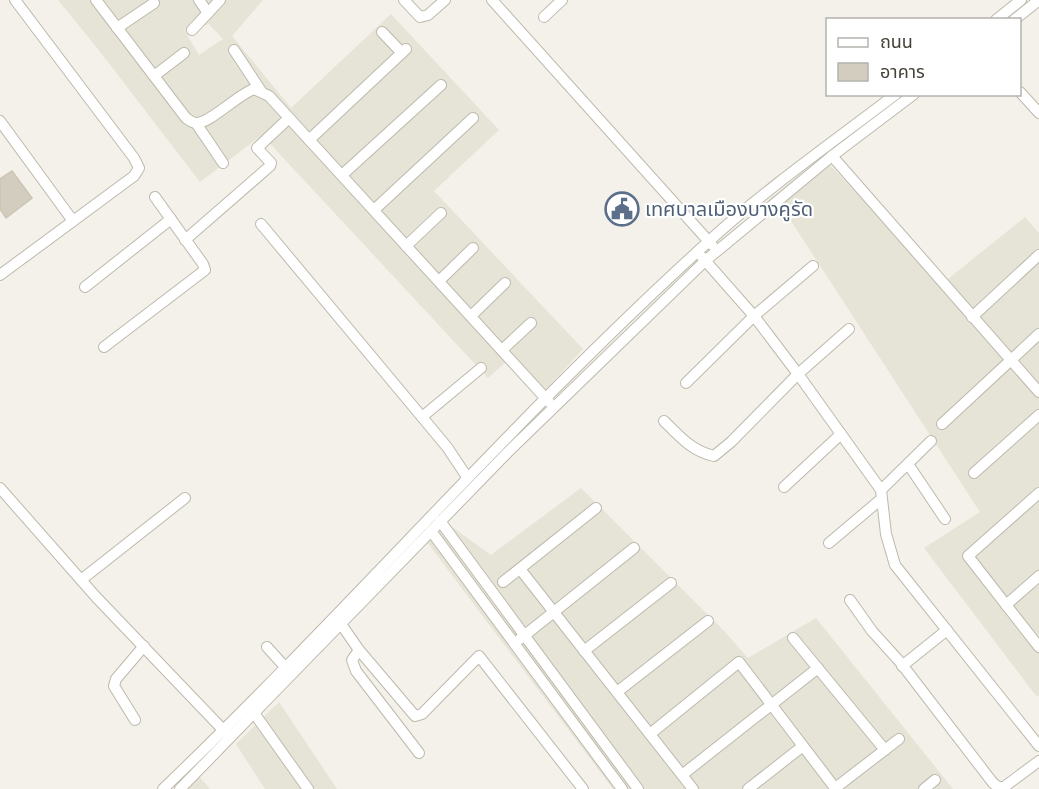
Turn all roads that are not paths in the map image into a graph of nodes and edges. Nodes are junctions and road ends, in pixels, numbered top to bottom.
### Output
1 (15, 0) edge
2 (96, 0) edge
3 (199, 0) edge
4 (220, 0) edge
5 (404, 0) edge
6 (445, 0) edge
7 (492, 0) edge
8 (562, 0) edge
9 (1021, 0) edge
10 (1039, 0) edge
11 (154, 3) dead end
12 (208, 13) junction
13 (544, 17) dead end
14 (998, 18) edge
15 (1016, 18) edge
16 (117, 28) junction
17 (192, 30) dead end
18 (382, 32) dead end
19 (234, 50) dead end
20 (184, 53) dead end
21 (154, 76) junction
22 (441, 85) dead end
23 (261, 91) junction
24 (1021, 93) edge
25 (893, 96) edge
26 (911, 96) edge
27 (1039, 113) edge
28 (289, 118) junction
29 (473, 118) dead end
30 (0, 121) edge
31 (196, 123) junction
32 (309, 140) junction
33 (832, 156) junction
34 (223, 163) dead end
35 (342, 176) junction
36 (155, 197) dead end
37 (374, 210) junction
38 (441, 213) dead end
39 (171, 219) junction
40 (73, 221) junction
41 (261, 224) dead end
42 (185, 240) junction
43 (709, 241) junction
44 (406, 246) junction
45 (473, 248) dead end
46 (717, 251) junction
47 (697, 252) junction
48 (1039, 255) edge
49 (705, 261) junction
50 (813, 266) dead end
51 (0, 275) edge
52 (439, 281) junction
53 (505, 283) dead end
54 (85, 287) dead end
55 (471, 316) junction
56 (754, 316) junction
57 (972, 317) junction
58 (531, 323) dead end
59 (849, 328) dead end
60 (1039, 334) edge
61 (104, 347) dead end
62 (502, 350) junction
63 (1010, 361) junction
64 (481, 368) dead end
65 (798, 374) junction
66 (686, 383) dead end
67 (1039, 392) edge
68 (545, 398) junction
69 (554, 407) junction
70 (1039, 415) edge
71 (422, 417) junction
72 (664, 421) dead end
73 (942, 424) dead end
74 (841, 435) junction
75 (931, 441) dead end
76 (908, 464) junction
77 (974, 472) dead end
78 (467, 477) junction
79 (784, 487) dead end
80 (0, 488) edge
81 (1039, 493) edge
82 (880, 495) junction
83 (185, 498) dead end
84 (596, 508) dead end
85 (945, 519) dead end
86 (440, 521) junction
87 (431, 531) junction
88 (830, 543) dead end
89 (634, 548) dead end
90 (520, 569) junction
91 (1039, 576) edge
92 (81, 580) junction
93 (503, 582) dead end
94 (671, 583) dead end
95 (850, 600) dead end
96 (1006, 605) junction
97 (553, 612) junction
98 (708, 621) dead end
99 (341, 624) junction
100 (947, 630) junction
101 (525, 634) junction
102 (793, 638) dead end
103 (515, 643) junction
104 (144, 646) junction
105 (267, 647) dead end
106 (1039, 647) edge
107 (359, 650) junction
108 (584, 651) junction
109 (902, 666) junction
110 (285, 667) junction
111 (818, 668) junction
112 (617, 692) junction
113 (771, 705) junction
114 (254, 713) junction
115 (135, 720) dead end
116 (227, 734) junction
117 (650, 734) junction
118 (899, 738) dead end
119 (803, 746) junction
120 (1039, 746) edge
121 (609, 748) junction
122 (885, 750) junction
123 (420, 753) dead end
124 (598, 756) junction
125 (1039, 761) edge
126 (623, 768) junction
127 (682, 775) junction
128 (612, 776) junction
129 (935, 780) dead end
130 (192, 785) edge
131 (834, 788) edge
132 (163, 789) edge
133 (180, 789) edge
134 (308, 789) edge
135 (583, 789) edge
136 (622, 789) edge
137 (638, 789) edge
138 (693, 789) edge
139 (748, 789) edge
140 (924, 789) edge

1 - 40 street
2 - 16 street
3 - 12 street
4 - 12 street
5 - 6 street
7 - 43 street
8 - 13 street
9 - 14 street
10 - 15 street
11 - 16 street
12 - 17 street
16 - 21 street
18 - 32 street
19 - 23 street
20 - 21 street
21 - 31 street
22 - 35 street
23 - 28 street
23 - 31 street
24 - 27 street
25 - 43 street
26 - 33 street
28 - 32 street
28 - 42 street
29 - 37 street
30 - 40 street
31 - 34 street
32 - 35 street
33 - 46 street
33 - 57 street
35 - 37 street
36 - 39 street
37 - 44 street
38 - 44 street
39 - 42 street
39 - 54 street
40 - 51 street
41 - 71 street
42 - 61 street
43 - 46 street
43 - 47 street
44 - 52 street
45 - 52 street
46 - 49 street
47 - 49 street
47 - 68 street
48 - 57 street
49 - 56 street
49 - 69 street
50 - 56 street
52 - 55 street
53 - 55 street
55 - 62 street
56 - 65 street
56 - 66 street
57 - 63 street
58 - 62 street
59 - 65 street
60 - 63 street
62 - 68 street
63 - 67 street
63 - 73 street
64 - 71 street
65 - 72 street
65 - 74 street
68 - 69 street
68 - 78 street
69 - 86 street
70 - 77 street
71 - 78 street
74 - 79 street
74 - 82 street
75 - 76 street
76 - 82 street
76 - 85 street
78 - 110 street
80 - 92 street
81 - 96 street
82 - 88 street
82 - 100 street
83 - 92 street
84 - 90 street
86 - 87 street
86 - 101 street
87 - 99 street
87 - 103 street
89 - 97 street
90 - 93 street
90 - 97 street
91 - 96 street
92 - 104 street
94 - 108 street
95 - 109 street
96 - 106 street
97 - 101 street
97 - 108 street
98 - 112 street
99 - 107 street
99 - 114 street
100 - 109 street
100 - 120 street
101 - 103 street
101 - 121 street
102 - 111 street
103 - 124 street
104 - 115 street
104 - 116 street
105 - 110 street
107 - 123 street
107 - 135 street
108 - 112 street
109 - 125 street
110 - 116 street
111 - 113 street
111 - 122 street
112 - 117 street
113 - 117 street
113 - 119 street
113 - 127 street
114 - 116 street
114 - 134 street
116 - 130 street
116 - 132 street
117 - 127 street
118 - 122 street
119 - 131 street
119 - 139 street
121 - 124 street
121 - 126 street
122 - 131 street
124 - 128 street
126 - 128 street
126 - 137 street
127 - 138 street
128 - 136 street
129 - 140 street
130 - 133 street

